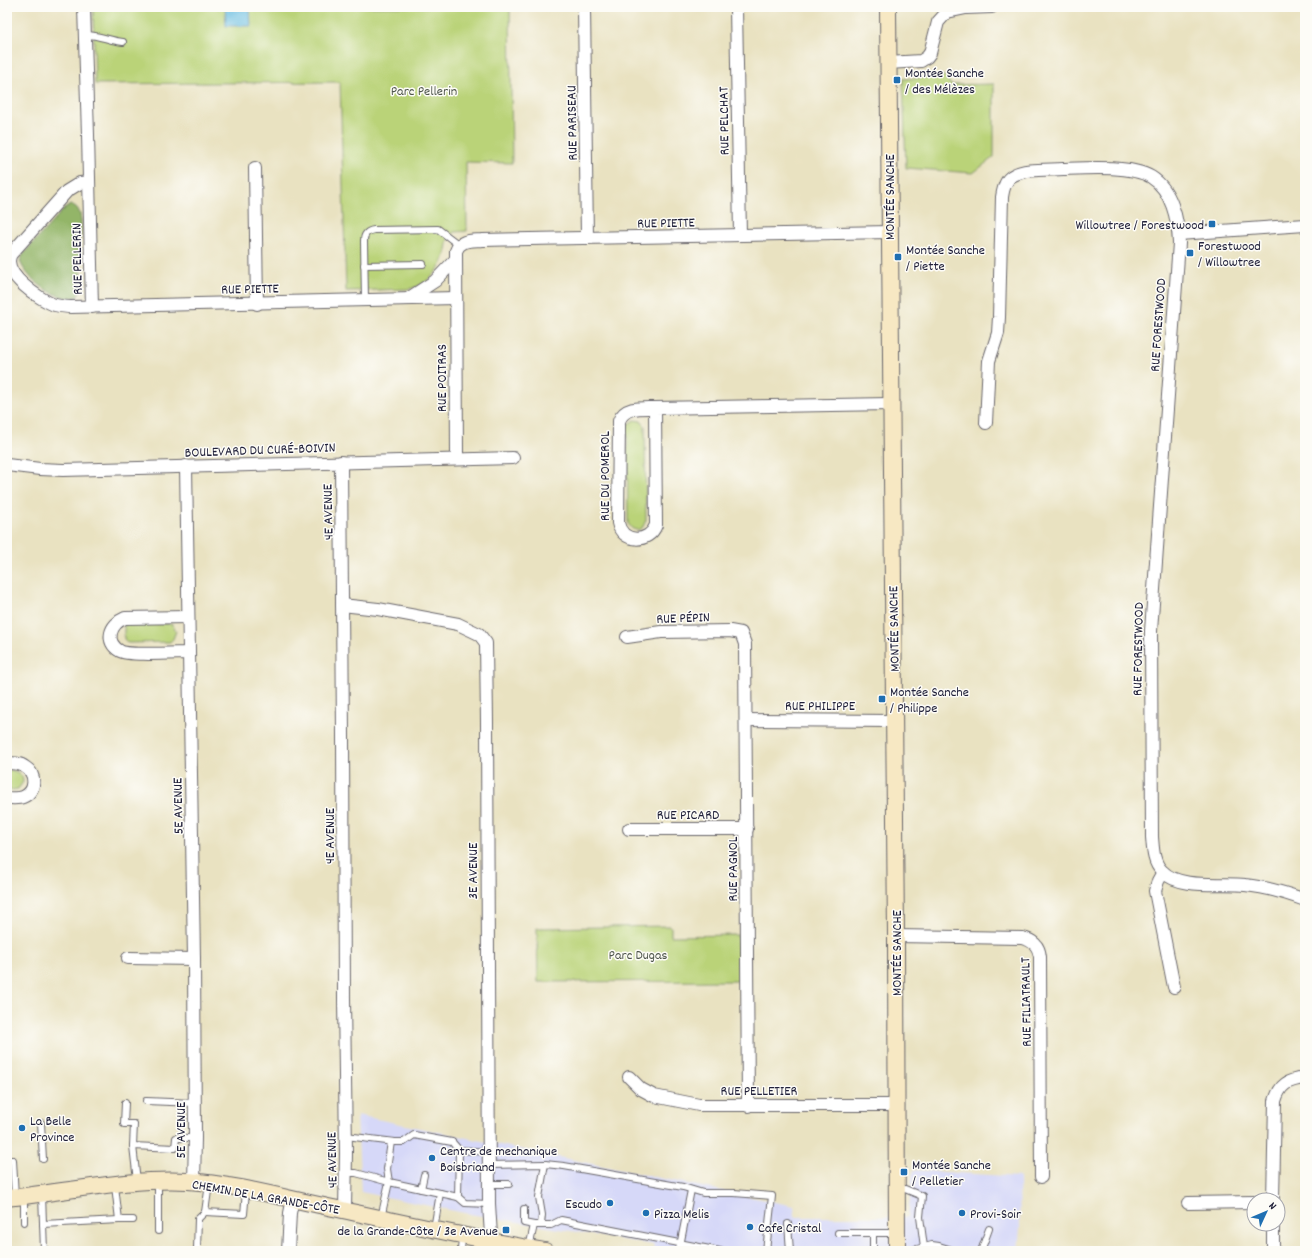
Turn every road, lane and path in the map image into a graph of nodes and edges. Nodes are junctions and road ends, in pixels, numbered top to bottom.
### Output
1 (84, 7) edge
2 (584, 7) edge
3 (736, 7) edge
4 (888, 7) edge
5 (992, 7) edge
6 (84, 35) junction
7 (123, 42) dead end
8 (888, 63) junction
9 (255, 168) dead end
10 (89, 182) junction
11 (1305, 225) edge
12 (890, 232) junction
13 (1179, 234) junction
14 (740, 235) junction
15 (587, 238) junction
16 (459, 245) junction
17 (456, 259) junction
18 (423, 264) dead end
19 (364, 266) junction
20 (456, 298) junction
21 (408, 299) junction
22 (365, 300) junction
23 (257, 304) junction
24 (92, 307) junction
25 (891, 404) junction
26 (655, 408) junction
27 (986, 423) dead end
28 (457, 458) junction
29 (514, 458) dead end
30 (341, 462) junction
31 (7, 465) edge
32 (186, 466) junction
33 (342, 605) junction
34 (188, 617) junction
35 (741, 633) joint
36 (627, 637) dead end
37 (189, 653) junction
38 (746, 720) junction
39 (894, 721) junction
40 (7, 763) edge
41 (7, 798) edge
42 (747, 828) junction
43 (629, 829) dead end
44 (1163, 872) junction
45 (1305, 900) edge
46 (896, 936) junction
47 (128, 958) dead end
48 (194, 959) junction
49 (1174, 987) dead end
50 (629, 1077) dead end
51 (1305, 1078) edge
52 (146, 1101) dead end
53 (125, 1103) dead end
54 (195, 1103) junction
55 (896, 1105) junction
56 (748, 1106) junction
57 (41, 1123) dead end
58 (346, 1136) junction
59 (196, 1138) junction
60 (391, 1142) junction
61 (133, 1146) junction
62 (459, 1150) junction
63 (489, 1152) junction
64 (43, 1159) dead end
65 (7, 1160) edge
66 (545, 1164) junction
67 (489, 1165) junction
68 (346, 1173) junction
69 (424, 1175) dead end
70 (1041, 1177) dead end
71 (158, 1181) junction
72 (137, 1182) junction
73 (389, 1182) junction
74 (202, 1183) junction
75 (115, 1184) junction
76 (489, 1184) junction
77 (508, 1184) dead end
78 (896, 1188) junction
79 (421, 1189) junction
80 (246, 1190) junction
81 (691, 1190) junction
82 (1273, 1192) edge
83 (440, 1193) junction
84 (42, 1194) junction
85 (15, 1197) edge
86 (458, 1197) junction
87 (293, 1199) junction
88 (1246, 1202) edge
89 (1188, 1203) dead end
90 (489, 1204) junction
91 (524, 1209) dead end
92 (345, 1210) junction
93 (205, 1212) junction
94 (381, 1218) junction
95 (118, 1220) junction
96 (133, 1220) dead end
97 (24, 1222) dead end
98 (43, 1224) junction
99 (541, 1224) junction
100 (788, 1224) dead end
101 (534, 1225) junction
102 (434, 1229) junction
103 (989, 1229) dead end
104 (158, 1231) dead end
105 (1273, 1232) edge
106 (838, 1233) dead end
107 (873, 1233) junction
108 (897, 1233) junction
109 (461, 1243) edge
110 (680, 1243) junction
111 (491, 1246) edge
112 (924, 1247) junction
113 (529, 1248) junction
114 (197, 1249) dead end
115 (44, 1251) edge
116 (288, 1251) edge
117 (545, 1251) edge
118 (679, 1251) edge
119 (720, 1251) edge
120 (766, 1251) edge
121 (790, 1251) edge
122 (873, 1251) edge
123 (897, 1251) edge
124 (909, 1251) edge
125 (955, 1251) edge
126 (981, 1251) edge
127 (1273, 1251) edge

1 - 6 street, RUE PELLERIN
2 - 15 street, RUE PARISEAU
3 - 14 street, RUE PELCHAT
4 - 8 street, MONTÉE SANCHE
5 - 8 street
6 - 7 lane
6 - 10 street, RUE PELLERIN
8 - 12 street, MONTÉE SANCHE
9 - 23 street
10 - 24 street, RUE PELLERIN
10 - 24 street, RUE PELLERIN
11 - 13 street
12 - 14 street, RUE PIETTE
12 - 25 street, MONTÉE SANCHE
13 - 27 street, RUE FORESTWOOD
13 - 44 street, RUE FORESTWOOD
14 - 15 street, RUE PIETTE
15 - 16 street, RUE PIETTE
16 - 17 street
16 - 19 lane
17 - 20 street
17 - 21 street
18 - 19 lane
19 - 22 lane
20 - 21 street, RUE PIETTE
20 - 28 street, RUE POITRAS
21 - 22 street, RUE PIETTE
22 - 23 street, RUE PIETTE
23 - 24 street, RUE PIETTE
25 - 26 street, RUE DU POMEROL
25 - 39 street, MONTÉE SANCHE
26 - 26 street, RUE DU POMEROL
28 - 29 street, BOULEVARD DU CURÉ-BOIVIN
28 - 30 street, BOULEVARD DU CURÉ-BOIVIN
30 - 32 street, BOULEVARD DU CURÉ-BOIVIN
30 - 33 street, 4E AVENUE
31 - 32 street, BOULEVARD DU CURÉ-BOIVIN
32 - 34 street, 5E AVENUE
33 - 58 street, 4E AVENUE
33 - 63 street, 3E AVENUE
34 - 37 street, 5E AVENUE
34 - 37 street
35 - 36 street, RUE PÉPIN
35 - 38 street, RUE PAGNOL
37 - 48 street, 5E AVENUE
38 - 39 street, RUE PHILIPPE
38 - 42 street, RUE PAGNOL
39 - 46 street, MONTÉE SANCHE
40 - 41 street
42 - 43 street, RUE PICARD
42 - 56 street, RUE PAGNOL
44 - 45 street
44 - 49 street
46 - 55 street, MONTÉE SANCHE
46 - 70 street, RUE FILIATRAULT
47 - 48 street
48 - 54 street, 5E AVENUE
50 - 56 street, RUE PELLETIER
51 - 82 street
52 - 54 lane
53 - 61 lane
54 - 59 street, 5E AVENUE
55 - 56 street, RUE PELLETIER
55 - 78 street, MONTÉE SANCHE
57 - 64 lane
58 - 60 lane
58 - 68 street, 4E AVENUE
59 - 61 lane
59 - 74 street, 5E AVENUE
60 - 62 lane
60 - 73 lane
61 - 72 lane
62 - 63 lane
62 - 86 lane
63 - 67 street, 3E AVENUE
65 - 85 lane
66 - 67 lane
66 - 81 lane
66 - 99 lane
67 - 76 street, 3E AVENUE
68 - 73 lane
68 - 92 street, 4E AVENUE
69 - 79 lane
71 - 72 street, CHEMIN DE LA GRANDE-CÔTE
71 - 74 street, CHEMIN DE LA GRANDE-CÔTE
71 - 104 lane
72 - 75 street, CHEMIN DE LA GRANDE-CÔTE
73 - 79 lane
73 - 94 lane
74 - 80 street, CHEMIN DE LA GRANDE-CÔTE
74 - 93 lane
75 - 84 street, CHEMIN DE LA GRANDE-CÔTE
75 - 95 lane
76 - 77 lane
76 - 90 street, 3E AVENUE
78 - 108 street, MONTÉE SANCHE
78 - 112 lane
79 - 83 lane
80 - 87 street, CHEMIN DE LA GRANDE-CÔTE
80 - 93 lane
81 - 110 lane
81 - 120 lane
83 - 86 lane
83 - 102 lane
84 - 85 street, CHEMIN DE LA GRANDE-CÔTE
84 - 98 lane
85 - 97 lane
86 - 90 lane
87 - 92 street, CHEMIN DE LA GRANDE-CÔTE
87 - 116 street
88 - 89 street
90 - 111 street, 3E AVENUE
91 - 101 lane
92 - 94 street, CHEMIN DE LA GRANDE-CÔTE
93 - 114 lane
94 - 102 street, CHEMIN DE LA GRANDE-CÔTE
95 - 96 lane
95 - 98 lane
98 - 115 lane
99 - 101 lane
99 - 110 lane
100 - 121 lane
101 - 113 lane
102 - 109 street, CHEMIN DE LA GRANDE-CÔTE
103 - 126 lane
105 - 127 street
106 - 107 lane
107 - 108 lane
107 - 122 lane
108 - 123 street, MONTÉE SANCHE
109 - 111 street, CHEMIN DE LA GRANDE-CÔTE
110 - 118 lane
110 - 119 lane
111 - 113 street, CHEMIN DE LA GRANDE-CÔTE
112 - 124 lane
112 - 125 lane
113 - 117 street, CHEMIN DE LA GRANDE-CÔTE

